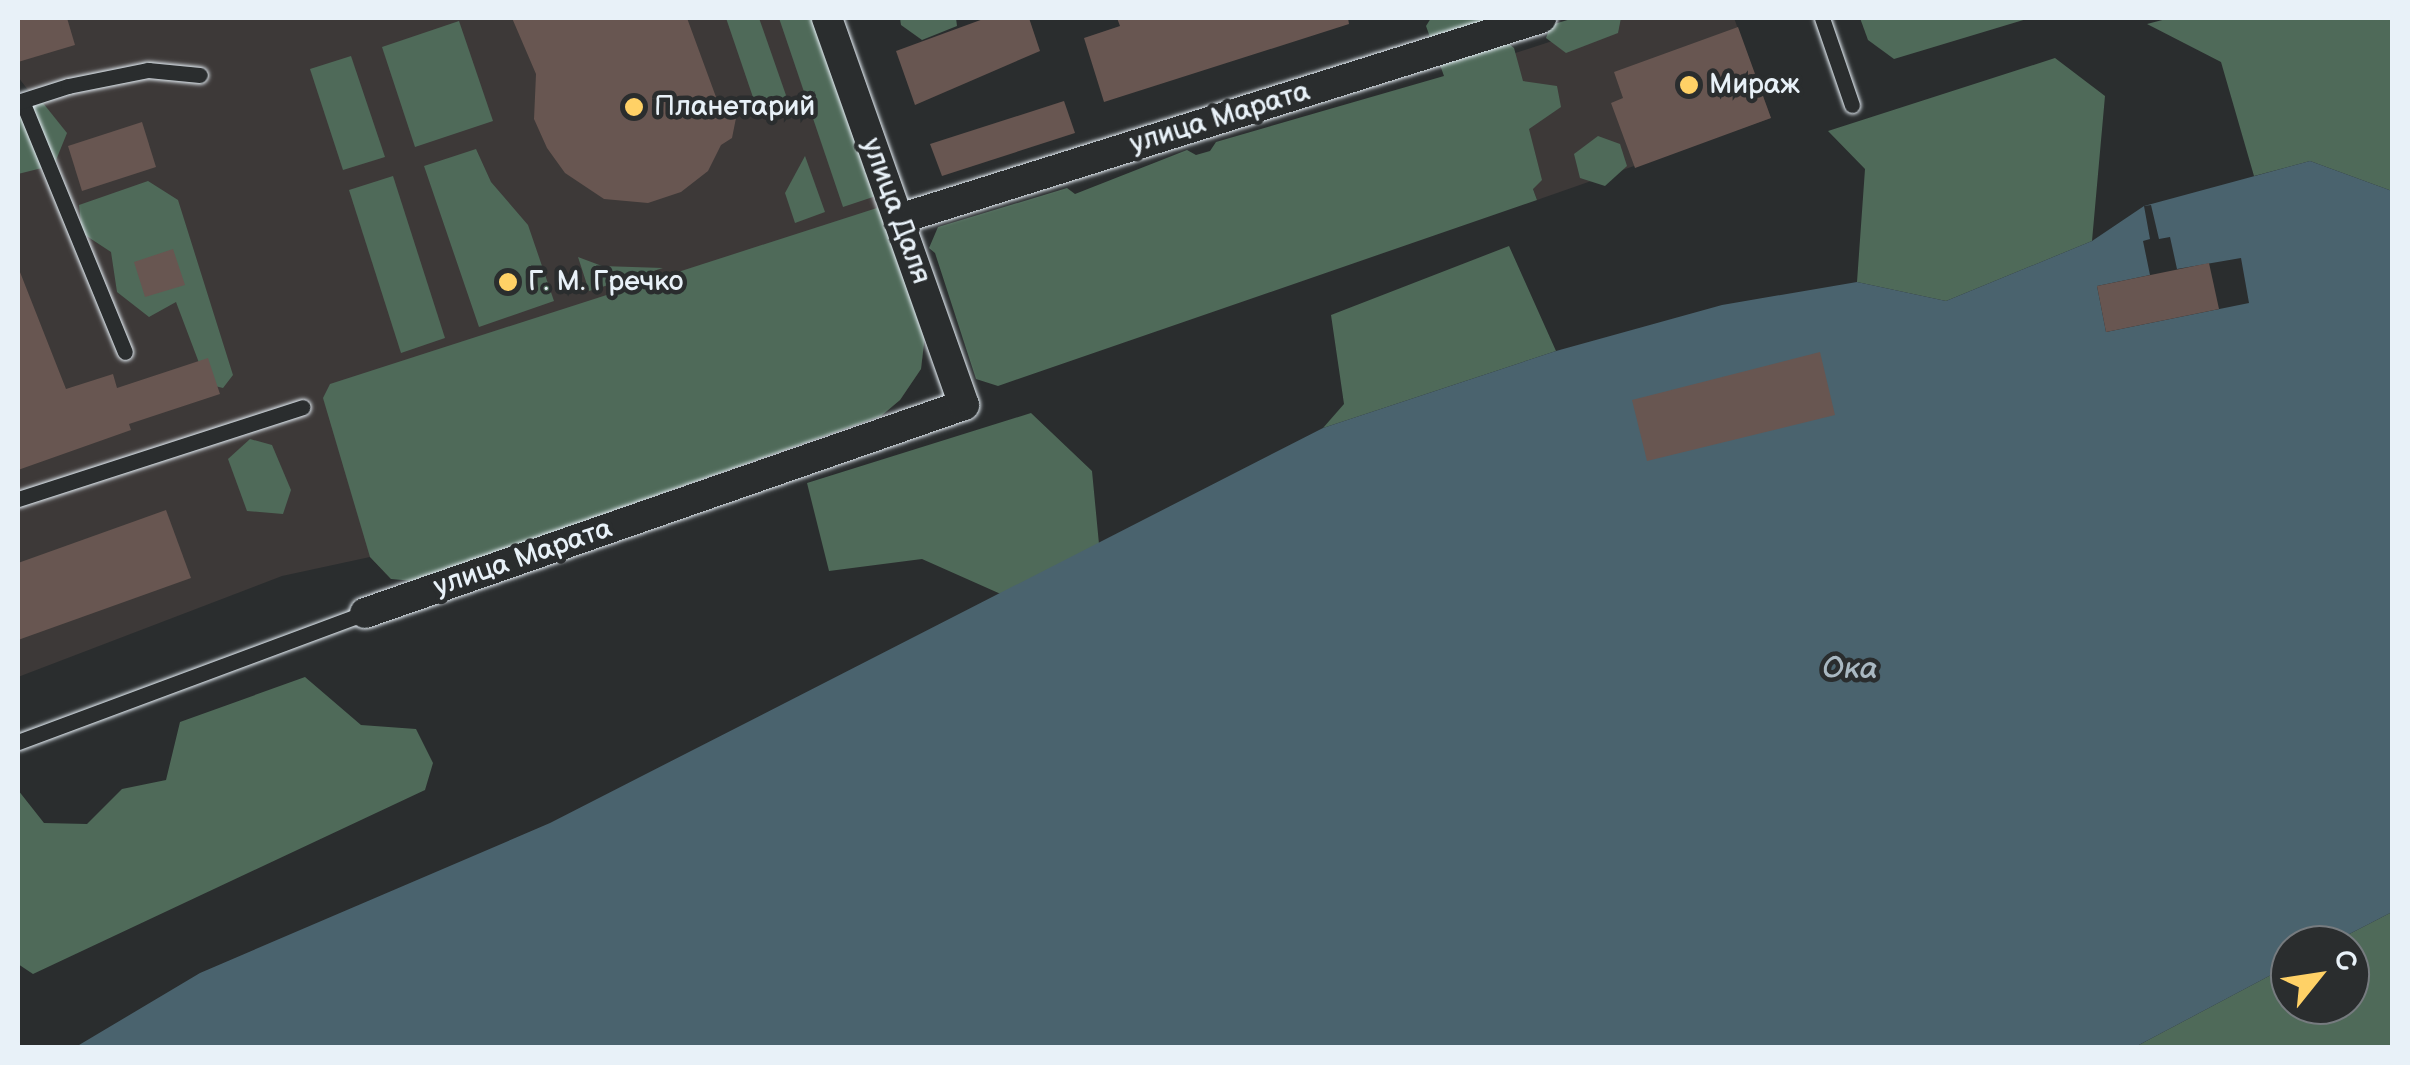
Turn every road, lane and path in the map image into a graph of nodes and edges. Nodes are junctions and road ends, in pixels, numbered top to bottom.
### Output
1 (827, 18) edge
2 (1541, 18) edge
3 (1822, 18) edge
4 (200, 75) dead end
5 (20, 101) edge
6 (1852, 105) dead end
7 (899, 219) junction
8 (124, 352) dead end
9 (964, 405) joint
10 (302, 408) dead end
11 (18, 499) edge
12 (365, 613) joint
13 (18, 742) edge

1 - 7 street, улица Даля
2 - 7 street, улица Марата
3 - 6 lane
4 - 5 lane
5 - 8 lane
7 - 9 street, улица Даля
9 - 12 street, улица Марата
10 - 11 lane
12 - 13 lane

